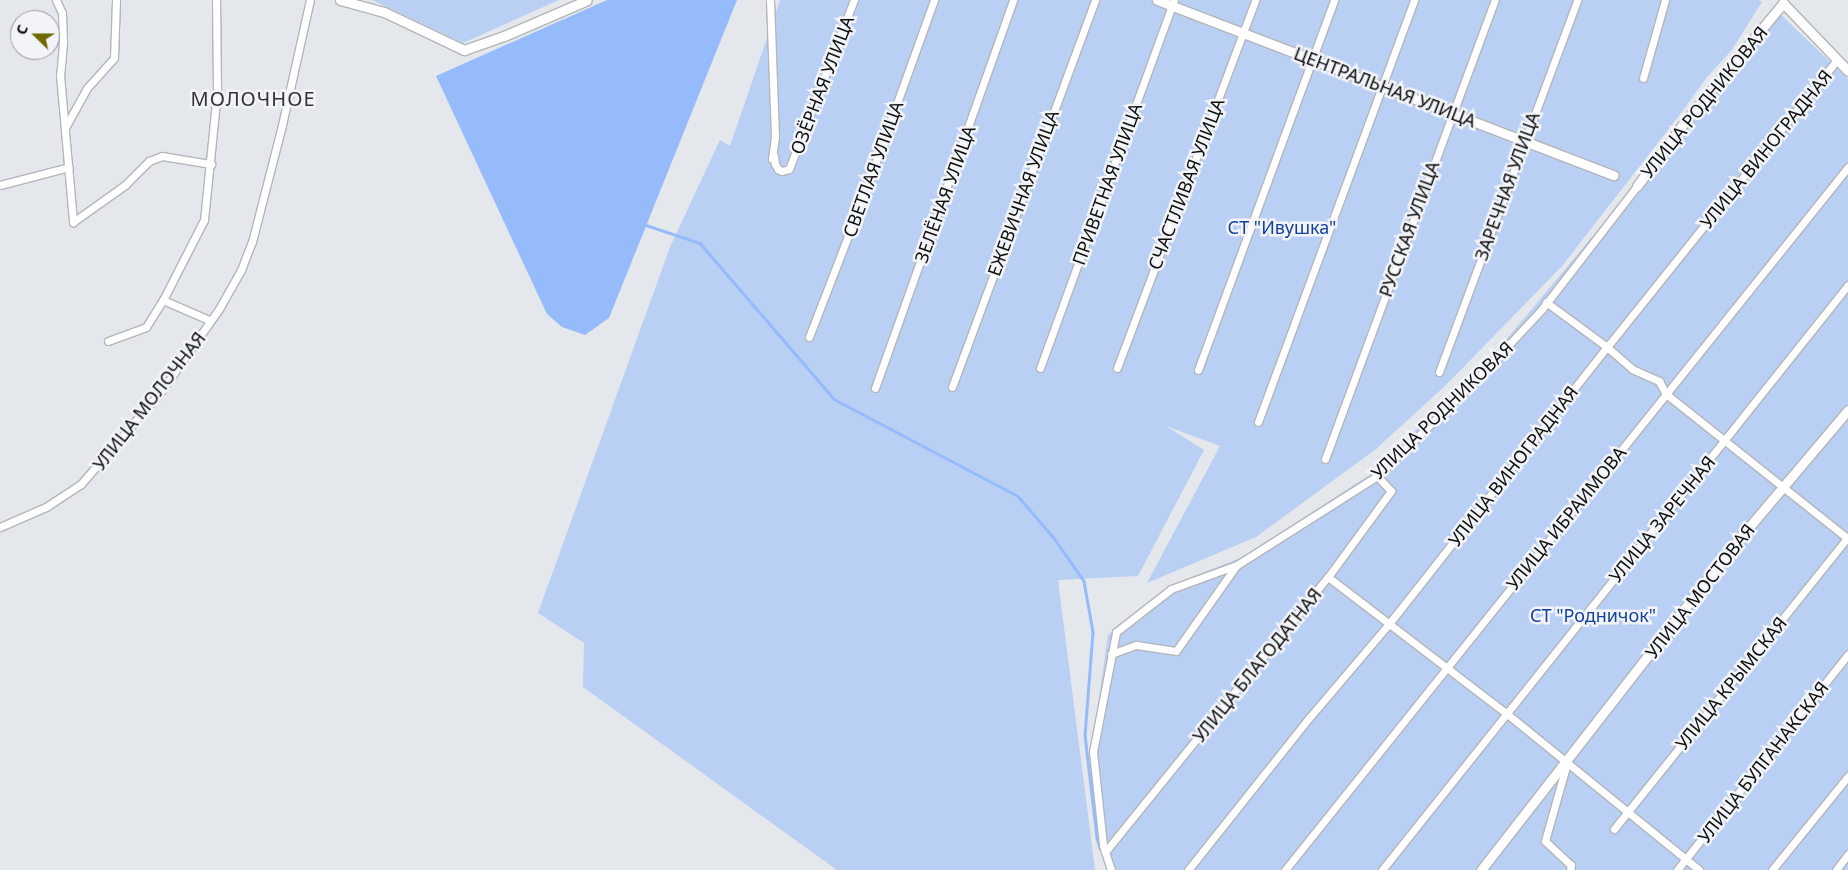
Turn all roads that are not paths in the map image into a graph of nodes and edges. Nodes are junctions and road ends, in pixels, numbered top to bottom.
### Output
1 (56, 0) edge
2 (116, 0) edge
3 (216, 0) edge
4 (310, 0) edge
5 (340, 0) edge
6 (587, 0) edge
7 (770, 0) edge
8 (854, 0) edge
9 (934, 0) edge
10 (1013, 0) edge
11 (1094, 0) edge
12 (1157, 0) edge
13 (1255, 0) edge
14 (1334, 0) edge
15 (1414, 0) edge
16 (1495, 0) edge
17 (1577, 0) edge
18 (1664, 0) edge
19 (1782, 1) edge
20 (1172, 3) edge
21 (1242, 33) junction
22 (1312, 59) junction
23 (1837, 60) junction
24 (1848, 71) edge
25 (1643, 78) dead end
26 (1382, 85) junction
27 (1452, 113) junction
28 (65, 126) junction
29 (1524, 140) junction
30 (774, 156) junction
31 (211, 164) junction
32 (770, 165) dead end
33 (69, 167) junction
34 (1848, 167) edge
35 (1614, 174) dead end
36 (0, 185) edge
37 (1637, 186) joint
38 (1848, 285) edge
39 (163, 300) junction
40 (1546, 302) junction
41 (211, 321) junction
42 (809, 337) dead end
43 (108, 341) dead end
44 (1607, 347) junction
45 (1040, 368) dead end
46 (1117, 368) dead end
47 (1198, 370) dead end
48 (1439, 372) dead end
49 (952, 386) dead end
50 (874, 388) dead end
51 (1666, 394) junction
52 (1848, 410) edge
53 (1258, 422) dead end
54 (1724, 440) junction
55 (1325, 459) dead end
56 (1377, 476) junction
57 (1783, 488) junction
58 (0, 527) edge
59 (1848, 538) edge
60 (1236, 565) junction
61 (1328, 578) junction
62 (1388, 624) junction
63 (1111, 654) junction
64 (1848, 654) edge
65 (1446, 667) junction
66 (1506, 713) junction
67 (1567, 763) junction
68 (1848, 776) edge
69 (1626, 812) junction
70 (1614, 829) dead end
71 (1105, 852) junction
72 (1848, 854) edge
73 (1686, 860) junction
74 (1111, 870) edge
75 (1188, 870) edge
76 (1285, 870) edge
77 (1382, 870) edge
78 (1481, 870) edge
79 (1570, 870) edge
80 (1677, 870) edge
81 (1699, 870) edge
82 (1772, 870) edge
83 (1836, 870) edge

1 - 28 street
2 - 28 street
3 - 31 street
4 - 41 street, УЛИЦА МОЛОЧНАЯ
5 - 6 street
7 - 30 street
8 - 30 street, ОЗЁРНАЯ УЛИЦА
9 - 42 street, СВЕТЛАЯ УЛИЦА
10 - 50 street, ЗЕЛЁНАЯ УЛИЦА
11 - 49 street, ЕЖЕВИЧНАЯ УЛИЦА
12 - 20 street, ЦЕНТРАЛЬНАЯ УЛИЦА
13 - 21 street, СЧАСТЛИВАЯ УЛИЦА
14 - 22 street
15 - 26 street
16 - 27 street, РУССКАЯ УЛИЦА
17 - 29 street, ЗАРЕЧНАЯ УЛИЦА
18 - 25 street
19 - 23 street
19 - 37 street, УЛИЦА РОДНИКОВАЯ
20 - 21 street, ЦЕНТРАЛЬНАЯ УЛИЦА
20 - 45 street, ПРИВЕТНАЯ УЛИЦА
21 - 22 street, ЦЕНТРАЛЬНАЯ УЛИЦА
21 - 46 street, СЧАСТЛИВАЯ УЛИЦА
22 - 26 street, ЦЕНТРАЛЬНАЯ УЛИЦА
22 - 47 street
23 - 24 street
23 - 44 street, УЛИЦА ВИНОГРАДНАЯ
26 - 27 street, ЦЕНТРАЛЬНАЯ УЛИЦА
26 - 53 street
27 - 29 street, ЦЕНТРАЛЬНАЯ УЛИЦА
27 - 55 street, РУССКАЯ УЛИЦА
28 - 33 street
29 - 35 street, ЦЕНТРАЛЬНАЯ УЛИЦА
29 - 48 street, ЗАРЕЧНАЯ УЛИЦА
30 - 32 street
31 - 33 street
31 - 39 street
33 - 36 street
34 - 51 street, УЛИЦА ИБРАИМОВА
37 - 40 street, УЛИЦА РОДНИКОВАЯ
38 - 54 street, УЛИЦА ЗАРЕЧНАЯ
39 - 41 street
39 - 43 street
40 - 44 street
40 - 56 street, УЛИЦА РОДНИКОВАЯ
41 - 58 street, УЛИЦА МОЛОЧНАЯ
44 - 51 street
44 - 62 street, УЛИЦА ВИНОГРАДНАЯ
51 - 54 street
51 - 65 street, УЛИЦА ИБРАИМОВА
52 - 57 street, УЛИЦА МОСТОВАЯ
54 - 57 street
54 - 66 street, УЛИЦА ЗАРЕЧНАЯ
56 - 60 street, УЛИЦА РОДНИКОВАЯ
56 - 61 street, УЛИЦА БЛАГОДАТНАЯ
57 - 59 street
57 - 67 street, УЛИЦА МОСТОВАЯ
59 - 69 street, УЛИЦА КРЫМСКАЯ
60 - 63 street, УЛИЦА РОДНИКОВАЯ
60 - 63 street
61 - 62 street
61 - 71 street, УЛИЦА БЛАГОДАТНАЯ
62 - 65 street
62 - 75 street, УЛИЦА ВИНОГРАДНАЯ
63 - 71 street, УЛИЦА РОДНИКОВАЯ
64 - 73 street, УЛИЦА БУЛГАНАКСКАЯ
65 - 66 street
65 - 76 street, УЛИЦА ИБРАИМОВА
66 - 67 street
66 - 77 street, УЛИЦА ЗАРЕЧНАЯ
67 - 69 street
67 - 78 street, УЛИЦА МОСТОВАЯ
67 - 79 street
68 - 82 street
69 - 70 street, УЛИЦА КРЫМСКАЯ
69 - 73 street
71 - 74 street, УЛИЦА РОДНИКОВАЯ
72 - 83 street
73 - 80 street, УЛИЦА БУЛГАНАКСКАЯ
73 - 81 street

